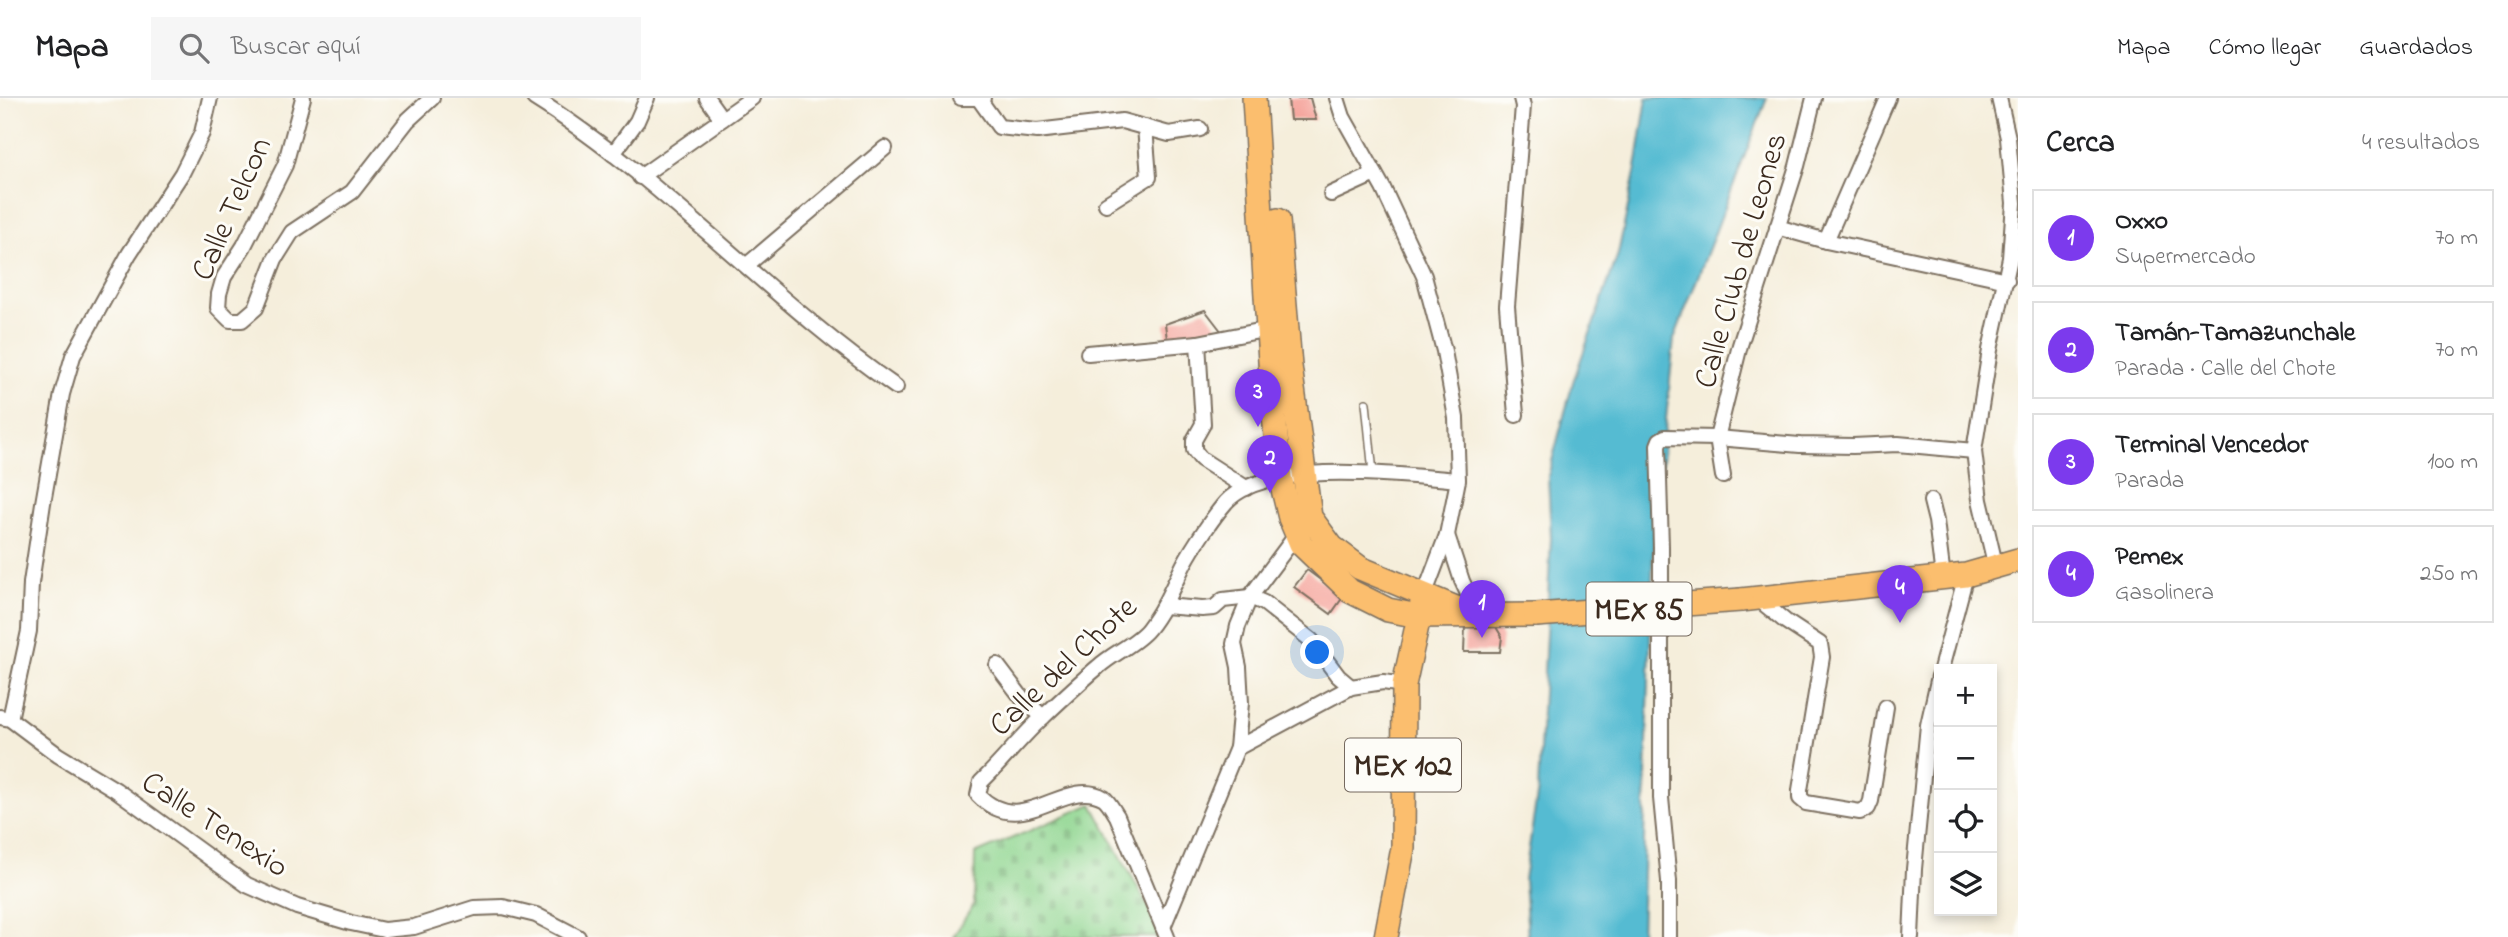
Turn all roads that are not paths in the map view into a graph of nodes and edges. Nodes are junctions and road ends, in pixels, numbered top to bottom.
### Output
1 (210, 98) edge
2 (303, 98) edge
3 (432, 98) edge
4 (534, 98) edge
5 (647, 98) edge
6 (707, 98) edge
7 (752, 98) edge
8 (961, 98) edge
9 (1254, 98) edge
10 (1268, 98) edge
11 (1337, 98) edge
12 (1521, 98) edge
13 (1814, 98) edge
14 (1888, 98) edge
15 (1999, 98) edge
16 (981, 99) edge
17 (722, 119) junction
18 (1264, 124) junction
19 (1145, 127) junction
20 (1200, 129) dead end
21 (885, 148) dead end
22 (612, 154) junction
23 (1375, 174) junction
24 (640, 177) junction
25 (1331, 194) dead end
26 (2016, 202) edge
27 (1106, 204) dead end
28 (1777, 227) junction
29 (1826, 241) junction
30 (747, 265) junction
31 (2007, 280) junction
32 (1269, 329) junction
33 (1198, 343) junction
34 (1088, 353) dead end
35 (896, 387) dead end
36 (1366, 403) dead end
37 (1516, 415) dead end
38 (1717, 438) junction
39 (1974, 452) junction
40 (1373, 473) junction
41 (1304, 474) junction
42 (1723, 476) dead end
43 (1280, 477) junction
44 (1458, 480) junction
45 (1247, 488) junction
46 (1931, 501) dead end
47 (1297, 534) junction
48 (1447, 535) junction
49 (2007, 564) edge
50 (1966, 575) junction
51 (1943, 577) junction
52 (1425, 593) junction
53 (1250, 597) junction
54 (1749, 599) junction
55 (1164, 606) junction
56 (1476, 615) junction
57 (1418, 616) junction
58 (1942, 664) edge
59 (997, 666) dead end
60 (1404, 685) junction
61 (1351, 687) junction
62 (1934, 699) edge
63 (1886, 707) dead end
64 (1043, 717) junction
65 (5, 718) edge
66 (1237, 748) junction
67 (1165, 932) edge
68 (578, 937) edge
69 (1386, 937) edge
70 (1670, 937) edge
71 (1911, 937) edge

1 - 65 street
2 - 3 street, Calle Telcon
4 - 22 street
5 - 22 street
6 - 17 street
7 - 17 street
8 - 16 street
9 - 18 main road, MEX 85
10 - 18 main road, MEX 85
11 - 23 street
12 - 37 street
13 - 28 street, Calle Club de Leones
14 - 29 street
15 - 26 street
16 - 19 street
17 - 24 street
18 - 32 main road, MEX 85
18 - 41 main road, MEX 85
19 - 20 street
19 - 27 street
21 - 30 street
22 - 24 street
23 - 25 street
23 - 44 street
24 - 30 street
26 - 31 street
28 - 29 street
28 - 38 street, Calle Club de Leones
29 - 31 street
30 - 35 street
31 - 39 street
32 - 33 street
32 - 43 main road, MEX 85
33 - 34 street
33 - 45 street
36 - 40 lane
38 - 39 street
38 - 42 street
38 - 70 street
39 - 49 street
40 - 41 street, Calle del Chote
40 - 44 street, Calle del Chote
41 - 43 street, Calle del Chote
41 - 52 main road, MEX 85
43 - 45 street, Calle del Chote
43 - 47 main road, MEX 85
44 - 48 street
45 - 55 street, Calle del Chote
46 - 51 street
47 - 53 street
47 - 57 main road, MEX 85
48 - 52 street
48 - 56 street
49 - 50 main road, MEX 85
50 - 51 main road, MEX 85
50 - 58 street
51 - 54 main road, MEX 85
52 - 56 main road, MEX 85
52 - 57 main road, MEX 102
53 - 55 street
53 - 61 street
53 - 66 street
54 - 56 main road, MEX 85, bridge
54 - 63 street
55 - 64 street, Calle del Chote
56 - 57 main road, MEX 85
57 - 60 main road, MEX 102
59 - 64 street
60 - 61 street
60 - 69 main road, MEX 102
61 - 66 street
62 - 71 street
64 - 67 street, Calle del Chote
65 - 68 street, Calle Tenexio
66 - 67 street

